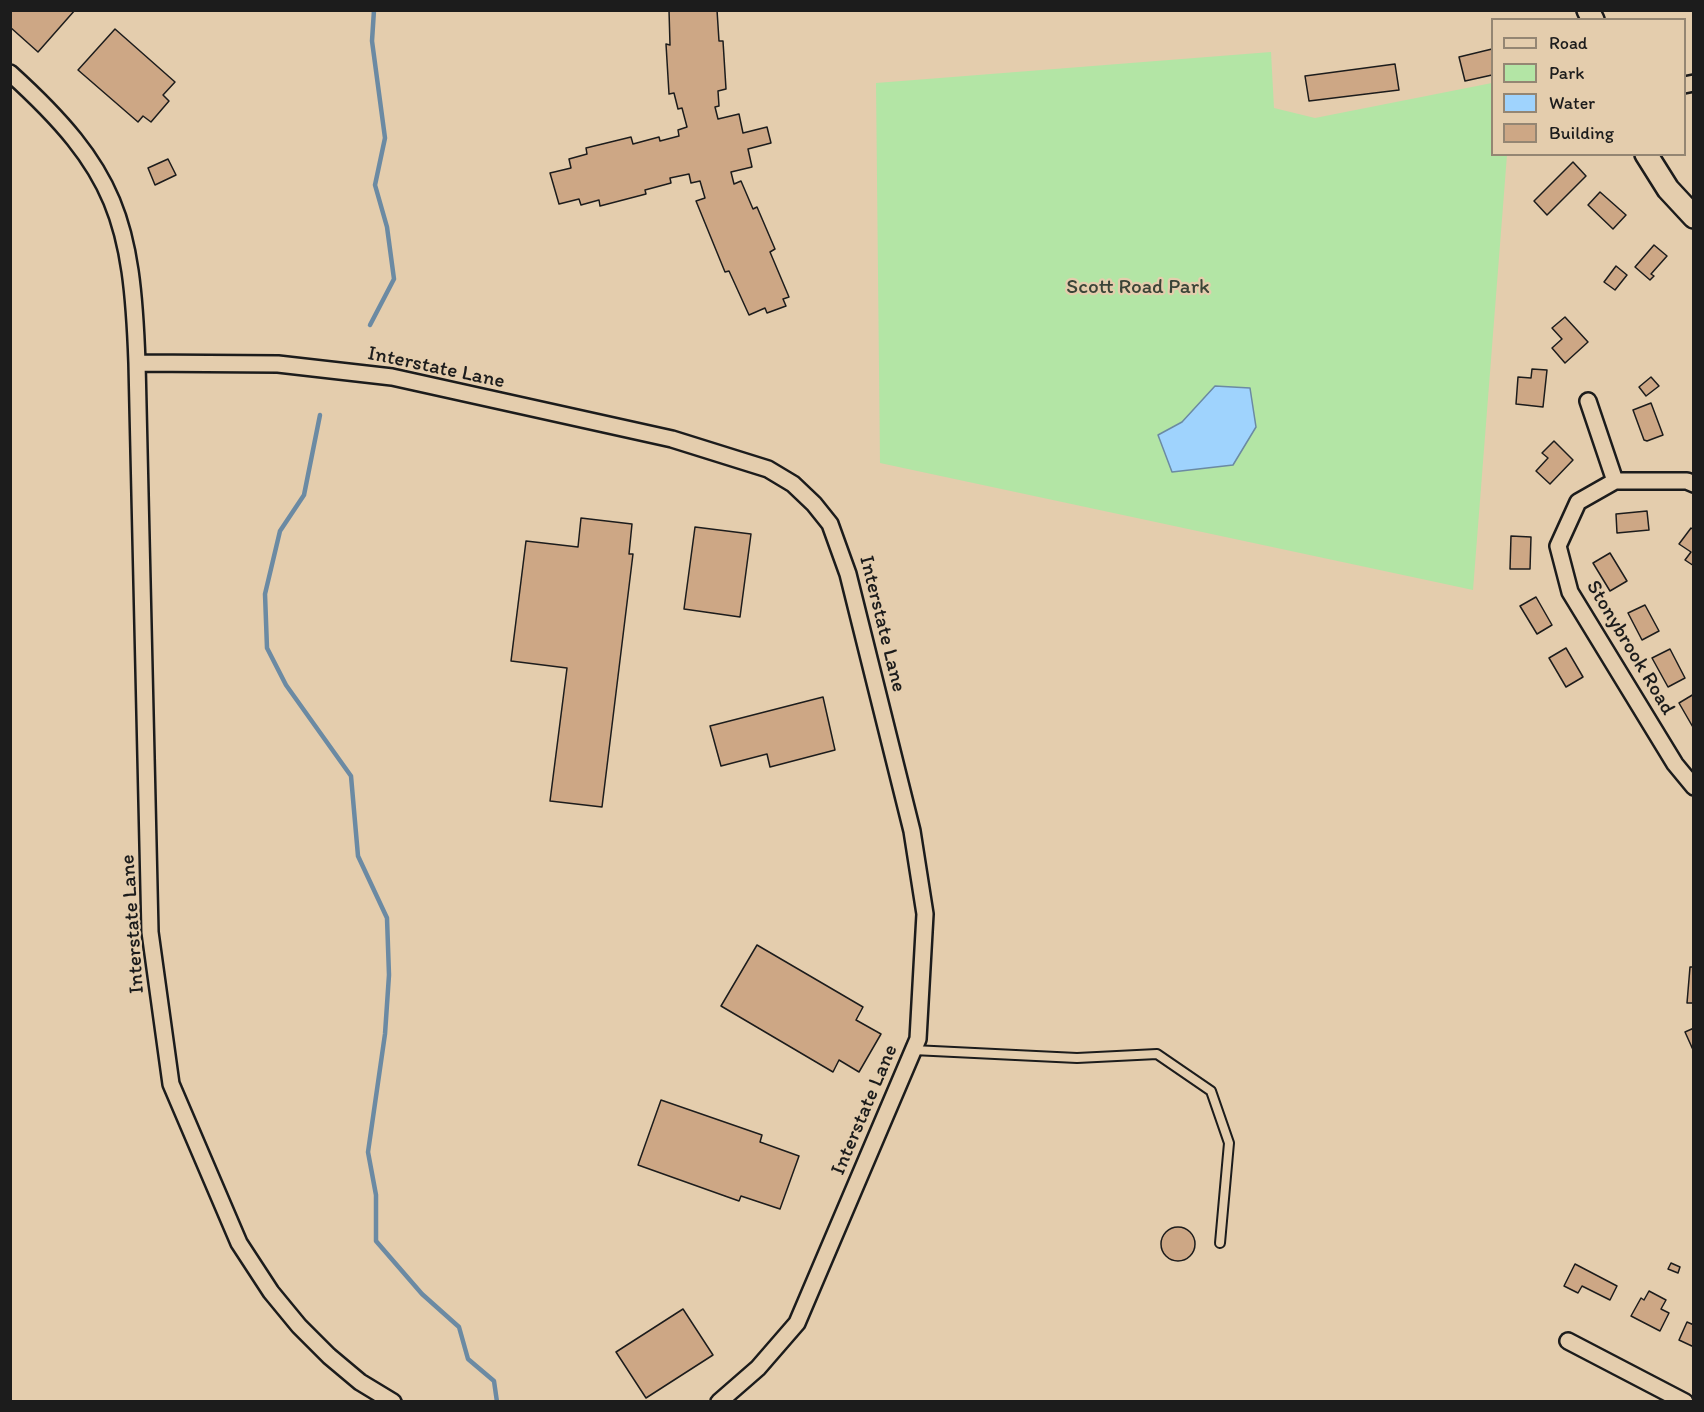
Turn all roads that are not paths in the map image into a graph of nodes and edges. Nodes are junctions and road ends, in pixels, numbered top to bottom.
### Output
1 (10, 73) edge
2 (1647, 156) edge
3 (1694, 217) edge
4 (137, 363) junction
5 (1588, 401) dead end
6 (1615, 481) junction
7 (1694, 484) edge
8 (1694, 787) edge
9 (913, 1050) junction
10 (1220, 1243) dead end
11 (1568, 1341) dead end
12 (393, 1401) edge
13 (719, 1401) edge
14 (1685, 1401) edge

1 - 4 street, Interstate Lane
2 - 3 main road
4 - 9 street, Interstate Lane
4 - 12 street, Interstate Lane
5 - 6 street
6 - 7 street, Stonybrook Road
6 - 8 street, Stonybrook Road
9 - 10 lane
9 - 13 street, Interstate Lane
11 - 14 street

